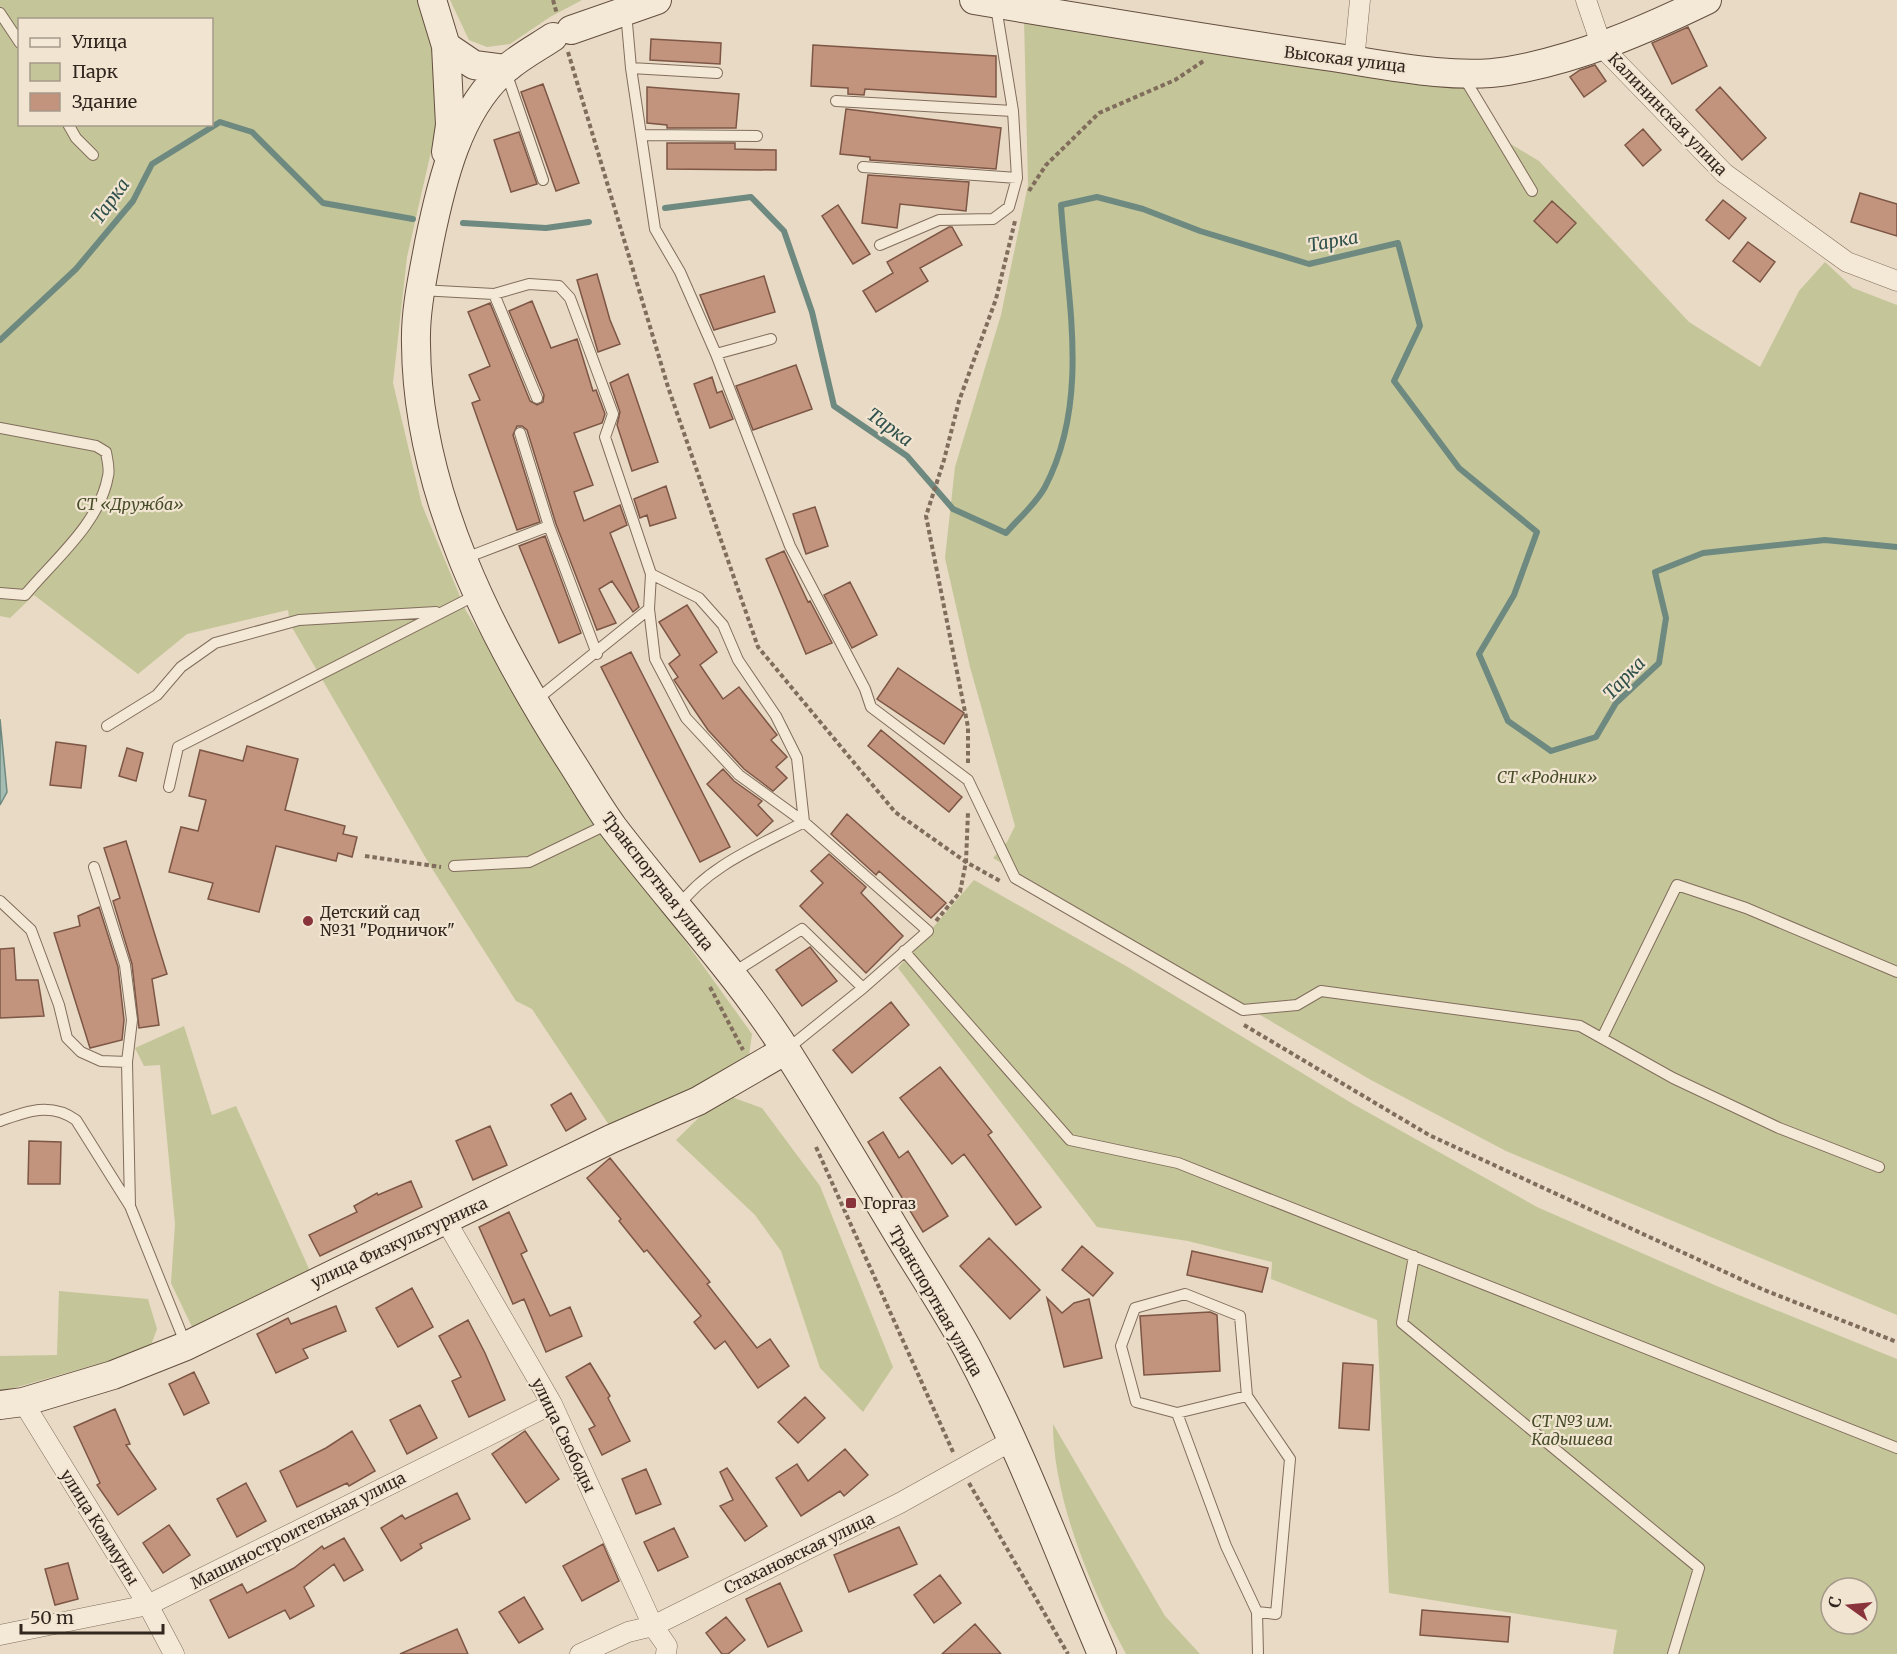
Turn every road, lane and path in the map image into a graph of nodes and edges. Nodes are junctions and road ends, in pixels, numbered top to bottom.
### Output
1 (432, 0) edge
2 (553, 0) edge
3 (657, 0) edge
4 (1360, 0) edge
5 (1586, 0) edge
6 (1707, 0) edge
7 (985, 2) edge
8 (626, 11) junction
9 (0, 13) edge
10 (563, 35) junction
11 (18, 40) edge
12 (1230, 43) junction
13 (446, 46) junction
14 (1602, 47) junction
15 (1354, 60) junction
16 (631, 68) junction
17 (505, 69) junction
18 (1461, 72) junction
19 (717, 73) dead end
20 (836, 101) dead end
21 (1013, 111) junction
22 (69, 126) edge
23 (642, 135) junction
24 (757, 136) dead end
25 (93, 154) dead end
26 (863, 167) dead end
27 (1017, 178) junction
28 (543, 180) dead end
29 (441, 185) junction
30 (1532, 191) dead end
31 (1023, 200) dead end
32 (880, 245) dead end
33 (1897, 281) edge
34 (420, 290) junction
35 (494, 294) junction
36 (771, 339) dead end
37 (716, 354) junction
38 (537, 398) dead end
39 (0, 428) edge
40 (520, 433) dead end
41 (549, 526) junction
42 (463, 559) junction
43 (651, 574) junction
44 (0, 593) edge
45 (479, 593) junction
46 (650, 609) junction
47 (442, 612) junction
48 (597, 654) junction
49 (533, 702) junction
50 (107, 726) dead end
51 (968, 780) junction
52 (169, 787) dead end
53 (804, 822) junction
54 (610, 823) junction
55 (365, 856) dead end
56 (966, 862) junction
57 (454, 866) joint
58 (94, 867) dead end
59 (1003, 883) dead end
60 (0, 901) edge
61 (677, 907) junction
62 (928, 931) junction
63 (904, 951) junction
64 (1897, 972) edge
65 (731, 974) junction
66 (863, 988) junction
67 (1235, 1019) dead end
68 (1602, 1038) junction
69 (786, 1050) junction
70 (127, 1062) junction
71 (0, 1121) edge
72 (814, 1142) dead end
73 (1880, 1167) dead end
74 (130, 1206) junction
75 (446, 1221) junction
76 (1414, 1256) junction
77 (1897, 1342) edge
78 (186, 1346) junction
79 (1247, 1396) junction
80 (12, 1404) edge
81 (552, 1404) junction
82 (1177, 1413) junction
83 (1012, 1440) junction
84 (1897, 1448) edge
85 (961, 1470) junction
86 (148, 1605) junction
87 (1257, 1612) junction
88 (653, 1626) junction
89 (0, 1635) edge
90 (174, 1654) edge
91 (580, 1654) edge
92 (666, 1654) edge
93 (1068, 1654) edge
94 (1102, 1654) edge
95 (1258, 1654) edge
96 (1673, 1654) edge

1 - 13 street
2 - 10 path
3 - 8 street
4 - 15 street
5 - 14 street, Калининская улица
6 - 14 street, Высокая улица
7 - 12 street, Высокая улица
7 - 21 lane
8 - 10 street
8 - 16 lane
9 - 11 lane
10 - 17 street
10 - 56 path
12 - 15 street, Высокая улица
12 - 31 path
13 - 17 street
13 - 29 street
14 - 18 street, Высокая улица
14 - 33 street, Калининская улица
15 - 18 street, Высокая улица
16 - 19 lane
16 - 23 lane
17 - 28 lane
17 - 29 street, Транспортная улица
18 - 30 lane
20 - 21 lane
21 - 27 lane
22 - 25 lane
23 - 24 lane
23 - 37 lane
26 - 27 lane
27 - 32 lane
27 - 51 path
29 - 34 street, Транспортная улица
34 - 35 lane
34 - 42 street, Транспортная улица
35 - 38 lane
35 - 43 lane
36 - 37 lane
37 - 51 lane
39 - 44 lane
40 - 41 lane
41 - 42 lane
41 - 48 lane
42 - 45 street, Транспортная улица
43 - 46 lane
43 - 53 lane
45 - 47 lane
45 - 49 street, Транспортная улица
46 - 48 lane
46 - 53 lane
47 - 50 lane
47 - 52 lane
48 - 49 lane
49 - 54 street, Транспортная улица
51 - 56 path
51 - 68 lane
53 - 61 lane
53 - 62 lane
54 - 57 lane
54 - 61 street, Транспортная улица
55 - 57 path
56 - 59 path
56 - 62 path
58 - 70 lane
60 - 70 lane
61 - 65 street, Транспортная улица
62 - 63 lane
63 - 66 lane
63 - 76 lane
64 - 68 lane
65 - 66 lane
65 - 69 street, Транспортная улица
66 - 69 lane
67 - 77 path
68 - 73 lane
69 - 75 street, улица Физкультурника
69 - 83 street, Транспортная улица
70 - 74 lane
71 - 74 lane
72 - 85 path
74 - 78 lane
75 - 78 street, улица Физкультурника
75 - 81 street, улица Свободы
76 - 84 lane
76 - 96 lane
78 - 80 street, улица Физкультурника
79 - 82 lane
79 - 82 lane
79 - 87 lane
80 - 86 street, улица Коммуны
81 - 86 street, Машиностроительная улица
81 - 88 street, улица Свободы
82 - 87 lane
83 - 85 street, Стахановская улица
83 - 94 street, Транспортная улица
85 - 88 street, Стахановская улица
85 - 93 path
86 - 89 street, Машиностроительная улица
86 - 90 street, улица Коммуны
87 - 95 lane
88 - 91 street, Стахановская улица
88 - 92 street, улица Свободы

